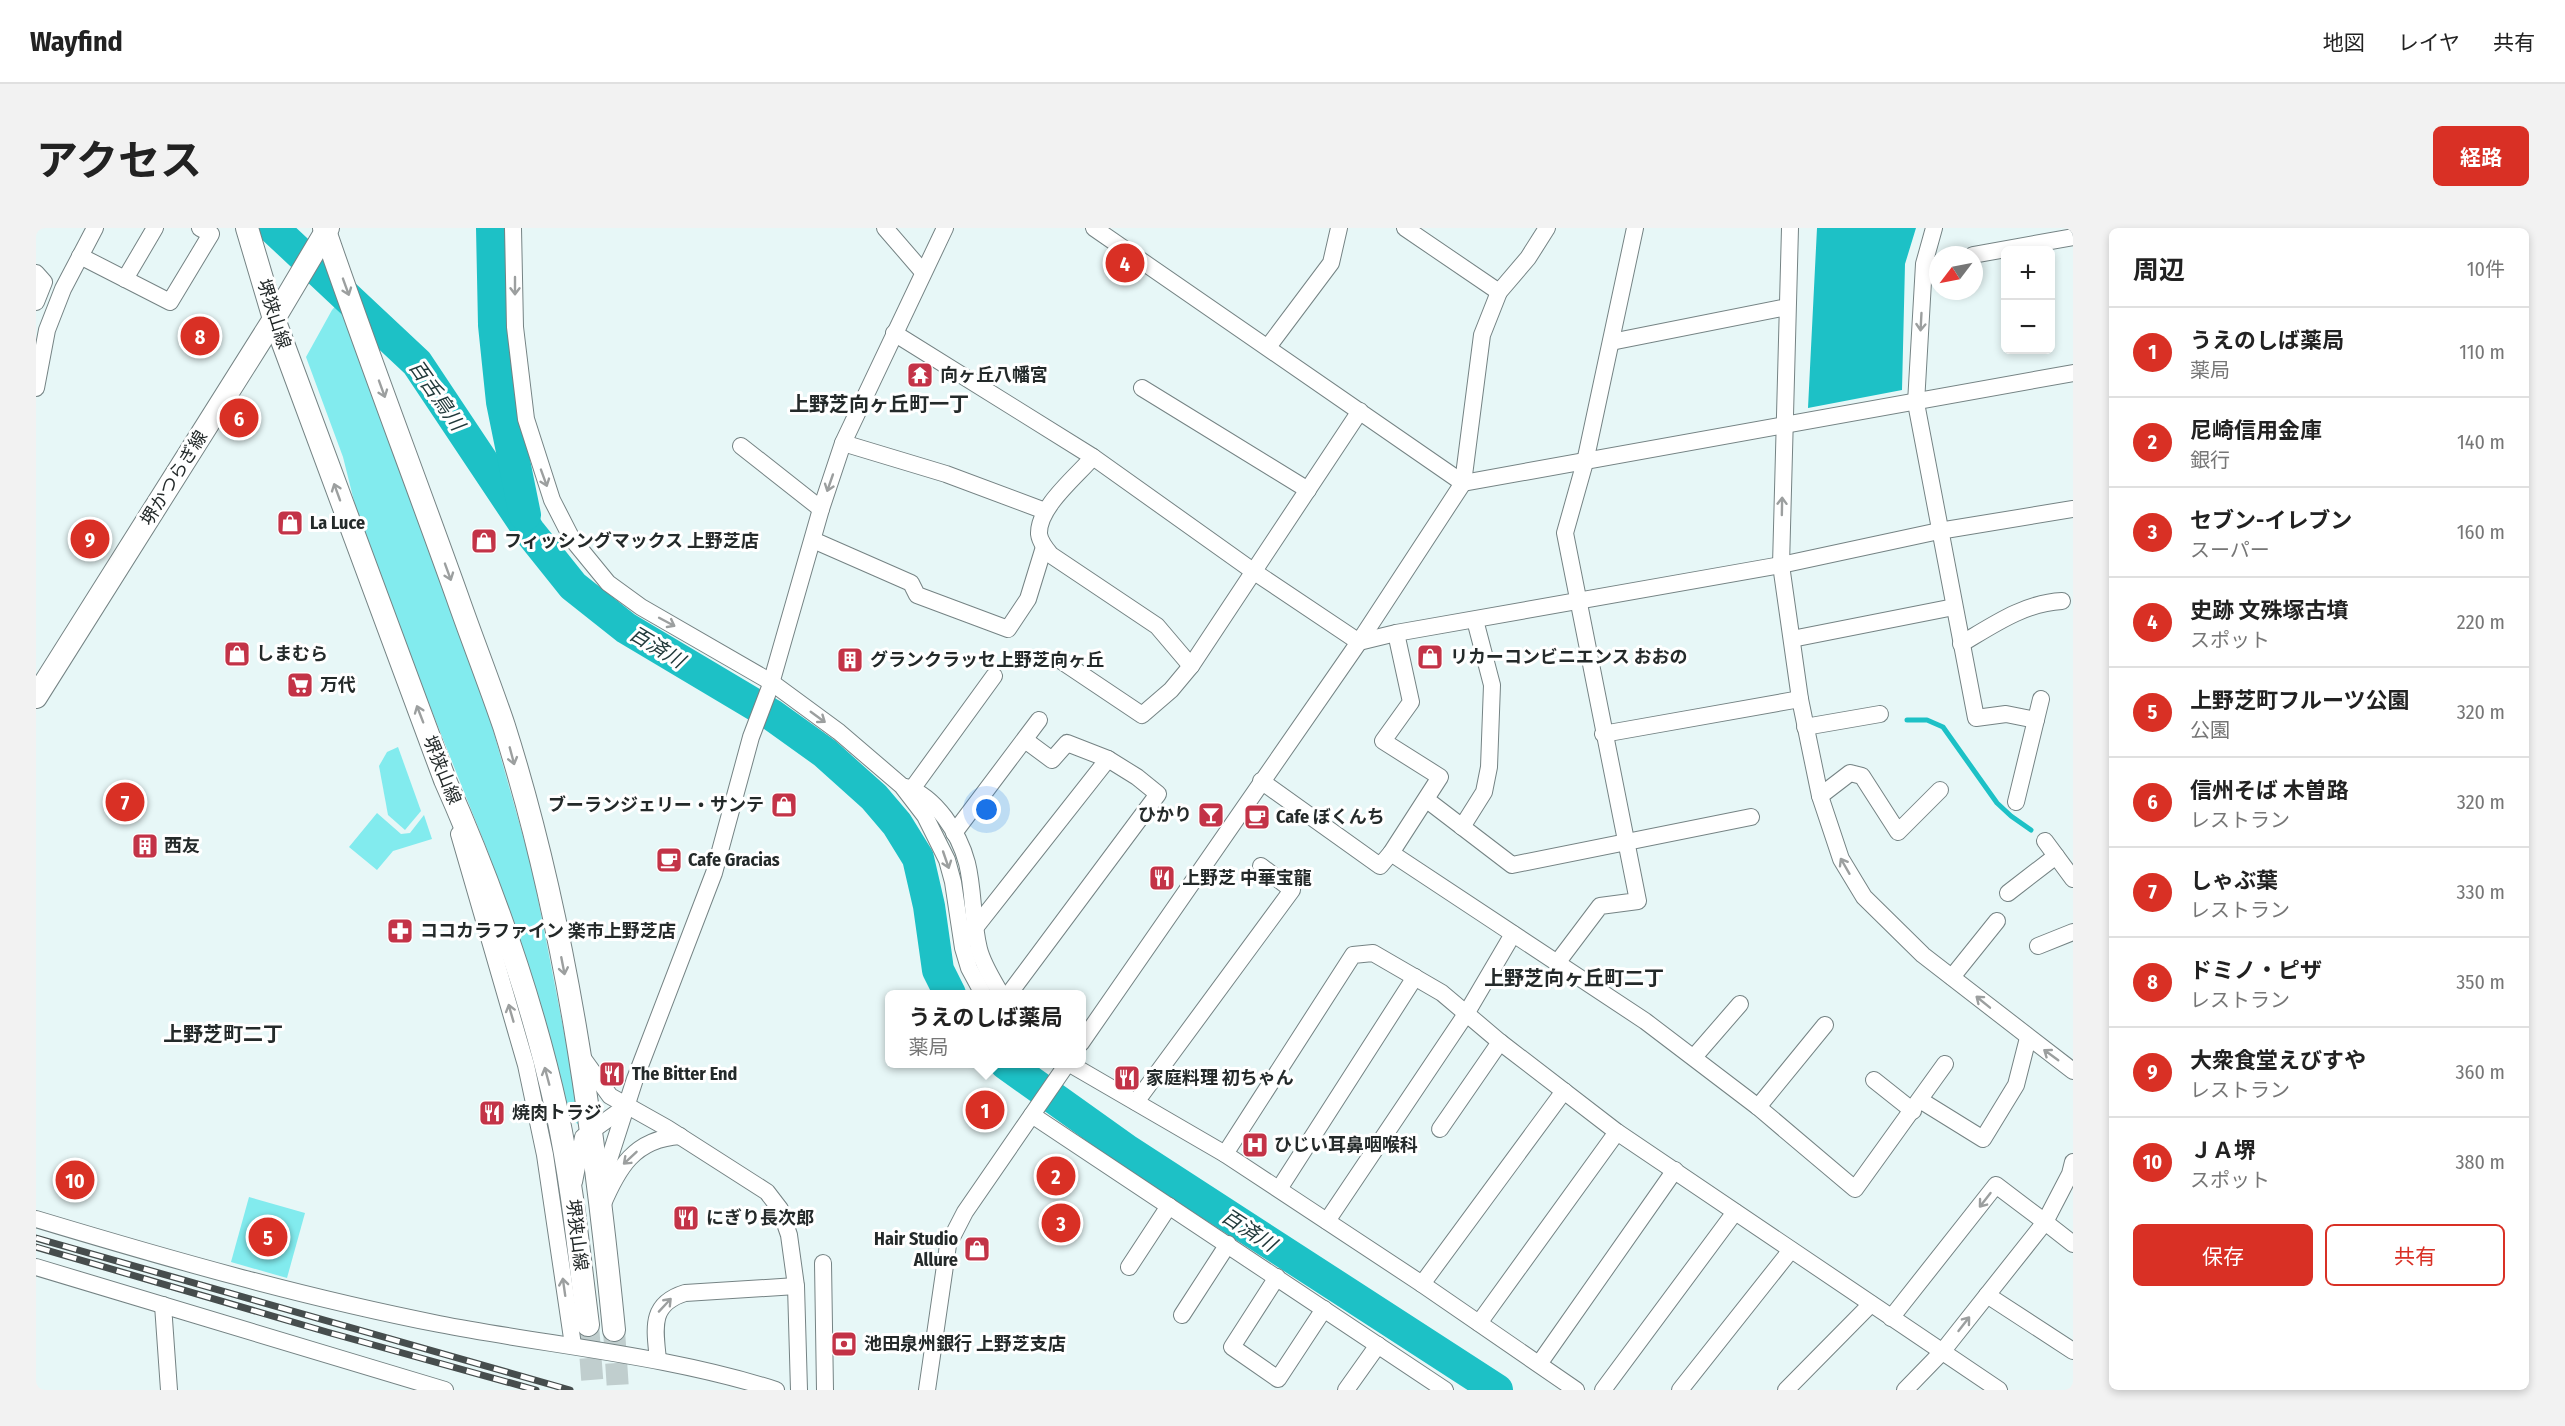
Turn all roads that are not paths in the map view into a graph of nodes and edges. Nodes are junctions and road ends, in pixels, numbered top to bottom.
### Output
1 (95, 228) edge
2 (155, 228) edge
3 (200, 228) edge
4 (513, 228) edge
5 (885, 228) edge
6 (945, 228) edge
7 (1094, 228) edge
8 (1339, 228) edge
9 (1405, 228) edge
10 (1547, 228) edge
11 (1635, 228) edge
12 (1790, 228) edge
13 (1934, 228) edge
14 (326, 233) edge
15 (249, 235) edge
16 (2073, 237) edge
17 (1932, 246) edge
18 (1983, 253) edge
19 (80, 256) junction
20 (923, 272) junction
21 (36, 273) edge
22 (125, 279) junction
23 (1929, 283) edge
24 (1499, 292) junction
25 (36, 302) edge
26 (1787, 307) junction
27 (274, 319) junction
28 (894, 333) junction
29 (1611, 342) junction
30 (1268, 347) junction
31 (2073, 373) edge
32 (36, 388) edge
33 (1142, 388) dead end
34 (1917, 403) junction
35 (1360, 411) junction
36 (1784, 427) junction
37 (843, 443) junction
38 (741, 446) dead end
39 (1093, 458) junction
40 (1585, 462) junction
41 (1463, 483) junction
42 (1308, 490) junction
43 (821, 509) junction
44 (2073, 509) edge
45 (1045, 511) junction
46 (1939, 531) junction
47 (813, 540) junction
48 (1044, 547) junction
49 (1781, 565) junction
50 (1253, 571) junction
51 (2062, 601) dead end
52 (1580, 602) junction
53 (1954, 607) junction
54 (1475, 620) junction
55 (1396, 633) junction
56 (1792, 639) junction
57 (1359, 642) junction
58 (1961, 644) junction
59 (1060, 660) dead end
60 (1191, 666) junction
61 (993, 676) dead end
62 (771, 685) junction
63 (36, 697) edge
64 (1800, 699) junction
65 (2041, 699) dead end
66 (1880, 714) dead end
67 (1040, 720) dead end
68 (2036, 720) junction
69 (1805, 727) junction
70 (1603, 734) junction
71 (1025, 740) junction
72 (1108, 759) junction
73 (445, 780) junction
74 (1261, 781) junction
75 (907, 788) junction
76 (1940, 790) dead end
77 (1820, 796) junction
78 (1427, 800) junction
79 (2016, 802) dead end
80 (1751, 817) dead end
81 (1462, 827) junction
82 (954, 833) junction
83 (2045, 841) dead end
84 (1625, 842) junction
85 (1391, 853) junction
86 (2056, 856) junction
87 (1261, 866) dead end
88 (2073, 879) edge
89 (2008, 892) dead end
90 (1997, 921) dead end
91 (975, 928) junction
92 (2073, 932) edge
93 (1513, 934) junction
94 (2038, 946) dead end
95 (1557, 963) junction
96 (1415, 977) junction
97 (1952, 977) junction
98 (981, 990) edge
99 (1000, 990) edge
100 (1013, 990) edge
101 (1740, 1004) dead end
102 (1466, 1014) junction
103 (1826, 1025) dead end
104 (1086, 1035) edge
105 (2028, 1038) junction
106 (1500, 1042) junction
107 (580, 1053) junction
108 (1694, 1057) junction
109 (1945, 1064) dead end
110 (1064, 1068) edge
111 (1072, 1068) edge
112 (2073, 1071) edge
113 (1874, 1080) dead end
114 (1564, 1091) junction
115 (1136, 1102) junction
116 (1916, 1105) junction
117 (625, 1107) junction
118 (1758, 1107) junction
119 (557, 1112) junction
120 (1034, 1113) junction
121 (1440, 1129) dead end
122 (1617, 1132) junction
123 (588, 1134) junction
124 (680, 1136) junction
125 (1225, 1154) junction
126 (2073, 1162) edge
127 (1675, 1170) junction
128 (1279, 1189) junction
129 (572, 1194) junction
130 (600, 1196) junction
131 (1169, 1206) junction
132 (1735, 1212) junction
133 (36, 1219) edge
134 (1327, 1221) junction
135 (2045, 1222) junction
136 (1228, 1244) junction
137 (2073, 1244) edge
138 (1791, 1250) junction
139 (823, 1263) dead end
140 (36, 1267) edge
141 (1129, 1267) dead end
142 (1277, 1276) junction
143 (1422, 1284) junction
144 (796, 1286) junction
145 (1987, 1295) junction
146 (1871, 1304) junction
147 (163, 1305) junction
148 (1324, 1309) junction
149 (1182, 1315) dead end
150 (1891, 1318) junction
151 (1479, 1323) junction
152 (588, 1324) tunnel mouth
153 (614, 1330) tunnel mouth
154 (573, 1345) junction
155 (1378, 1345) junction
156 (2073, 1351) edge
157 (1942, 1352) junction
158 (657, 1360) junction
159 (1539, 1364) junction
160 (406, 1384) edge
161 (170, 1390) edge
162 (445, 1390) edge
163 (776, 1390) edge
164 (799, 1390) edge
165 (825, 1390) edge
166 (927, 1390) edge
167 (1346, 1390) edge
168 (1445, 1390) edge
169 (1576, 1390) edge
170 (1602, 1390) edge
171 (1680, 1390) edge
172 (1786, 1390) edge
173 (1905, 1390) edge
174 (2000, 1390) edge

1 - 19 street
2 - 22 street
3 - 22 street
4 -> 62 street
5 - 20 street
6 - 20 street
7 - 30 street
8 - 30 street
9 - 24 street
10 - 24 street
11 - 29 street
12 - 26 street
13 - 17 street
14 - 27 main road, 堺かつらぎ線
14 -> 107 main road, 堺狭山線
15 - 27 main road, 堺狭山線
16 - 18 street
19 - 22 street
19 - 32 street
20 - 28 street
21 - 25 street
23 -> 34 street
24 - 41 street
26 - 29 street
26 - 36 street
27 - 63 main road, 堺かつらぎ線
73 -> 27 main road, 堺狭山線
28 - 37 street
28 - 39 street
29 - 40 street
30 - 35 street
31 - 34 street
33 - 42 street
34 - 36 street
34 - 46 street
35 - 41 street
35 - 42 street
36 - 40 street
49 -> 36 street
37 -> 43 street
37 - 45 street
38 - 43 street
39 - 45 street
39 - 50 street
40 - 41 street
40 - 52 street
41 - 57 street
42 - 50 street
43 - 47 street
44 - 46 street
45 - 48 street
46 - 49 street
46 - 53 street
47 - 48 street
47 - 62 street
48 - 60 street
49 - 52 street
49 - 56 street
50 - 57 street
50 - 60 street
51 - 58 street
52 - 54 street
52 - 70 street
53 - 56 street
53 - 58 street
54 - 55 street
54 - 81 street
55 - 57 street
55 - 78 street
56 - 64 street
57 - 74 street
58 - 68 street
59 - 60 street
61 - 75 street
62 -> 75 street
62 - 117 street
64 - 69 street
64 - 70 street
65 - 68 street
66 - 69 street
67 - 71 street
68 - 79 street
69 - 77 street
70 - 84 street
71 - 72 street
71 - 82 street
72 - 91 street
72 - 100 street
119 -> 73 main road, 堺狭山線
154 -> 73 street
74 - 85 street
74 - 104 street
75 - 82 street
75 -> 98 street
76 - 77 street
97 -> 77 street
78 - 81 street
78 - 85 street
80 - 84 street
81 - 84 street
82 - 91 street
83 - 86 street
84 - 95 street
85 - 93 street
86 - 88 street
86 - 89 street
87 - 115 street
90 - 97 street
91 - 99 street
92 - 94 street
93 - 95 street
93 - 102 street
95 - 108 street
96 - 102 street
96 - 125 street
96 - 128 street
105 -> 97 street
101 - 108 street
102 - 106 street
102 - 134 street
103 - 118 street
112 -> 105 street
105 - 116 street
106 - 114 street
106 - 121 street
107 - 117 street
107 - 123 main road, 堺狭山線
108 - 118 street
109 - 116 street
110 - 120 street
111 - 115 street
113 - 116 street
114 - 122 street
114 - 143 street
115 - 125 street
116 - 118 street
117 - 123 street
117 - 124 street
117 - 130 street
119 - 123 street
119 - 129 main road, 堺狭山線
120 - 131 street
120 - 166 street
122 - 127 street
122 - 151 street
123 - 129 street
123 - 130 main road, 堺狭山線
124 -> 130 street
124 - 144 street
125 - 128 street
126 - 135 street
127 - 132 street
127 - 159 street
128 - 134 street
129 - 152 main road, 堺狭山線
130 - 153 main road, 堺狭山線
131 - 136 street
131 - 141 street
132 - 138 street
132 - 170 street
133 - 154 street
134 - 143 street
135 - 137 street
135 - 145 street
135 -> 150 street
136 - 142 street
136 - 149 street
138 - 146 street
138 - 171 street
139 - 165 street
140 - 147 street
142 - 148 street
142 - 148 street
143 - 151 street
158 -> 144 street
144 - 164 street
145 - 156 street
157 -> 145 street
146 - 150 street
146 - 172 street
147 - 160 street
147 - 161 street
148 - 155 street
150 - 157 street
151 - 159 street
154 - 158 street
155 - 167 street
155 - 168 street
157 - 173 street
157 - 174 street
158 - 163 street
159 - 169 street
160 - 162 street

